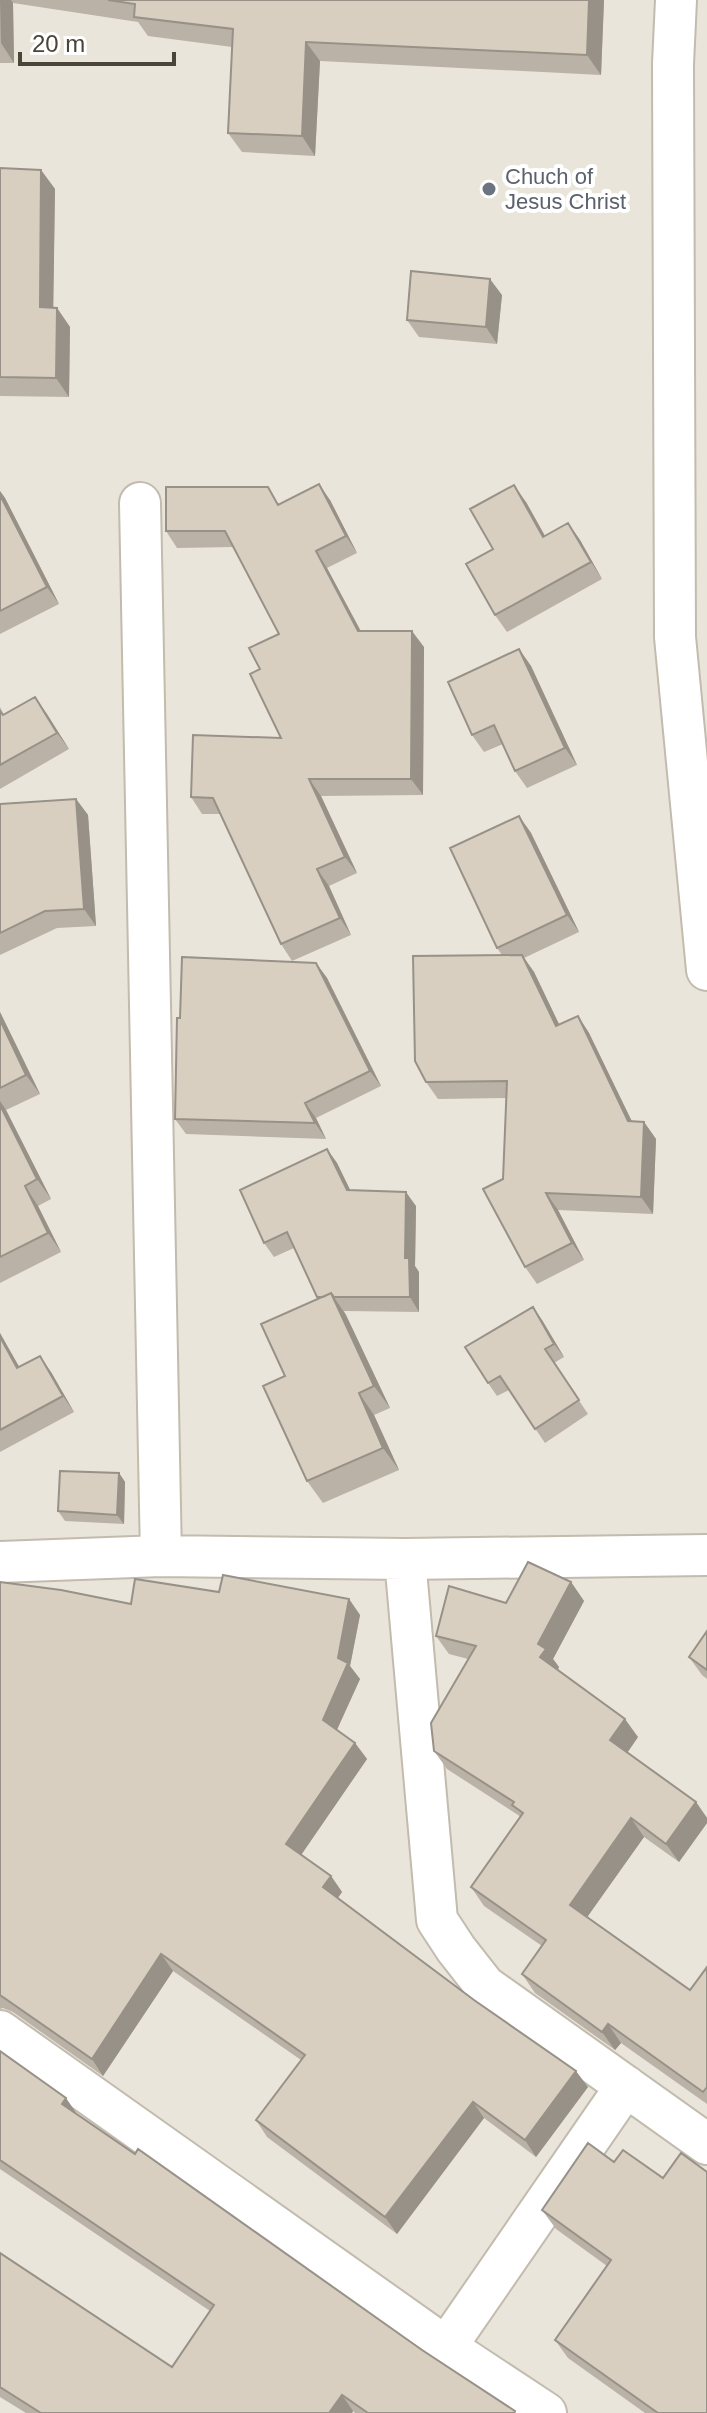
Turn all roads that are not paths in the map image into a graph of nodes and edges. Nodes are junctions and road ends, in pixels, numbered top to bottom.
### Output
1 (676, 0) edge
2 (140, 503) dead end
3 (707, 970) edge
4 (707, 1555) edge
5 (161, 1556) junction
6 (405, 1559) junction
7 (0, 1562) edge
8 (0, 2031) edge
9 (626, 2086) junction
10 (707, 2144) edge
11 (446, 2347) junction
12 (546, 2413) edge

1 - 3 street
2 - 5 street
4 - 6 street
5 - 6 street
5 - 7 street
6 - 9 street
8 - 11 street
9 - 10 street
9 - 11 street
11 - 12 street

